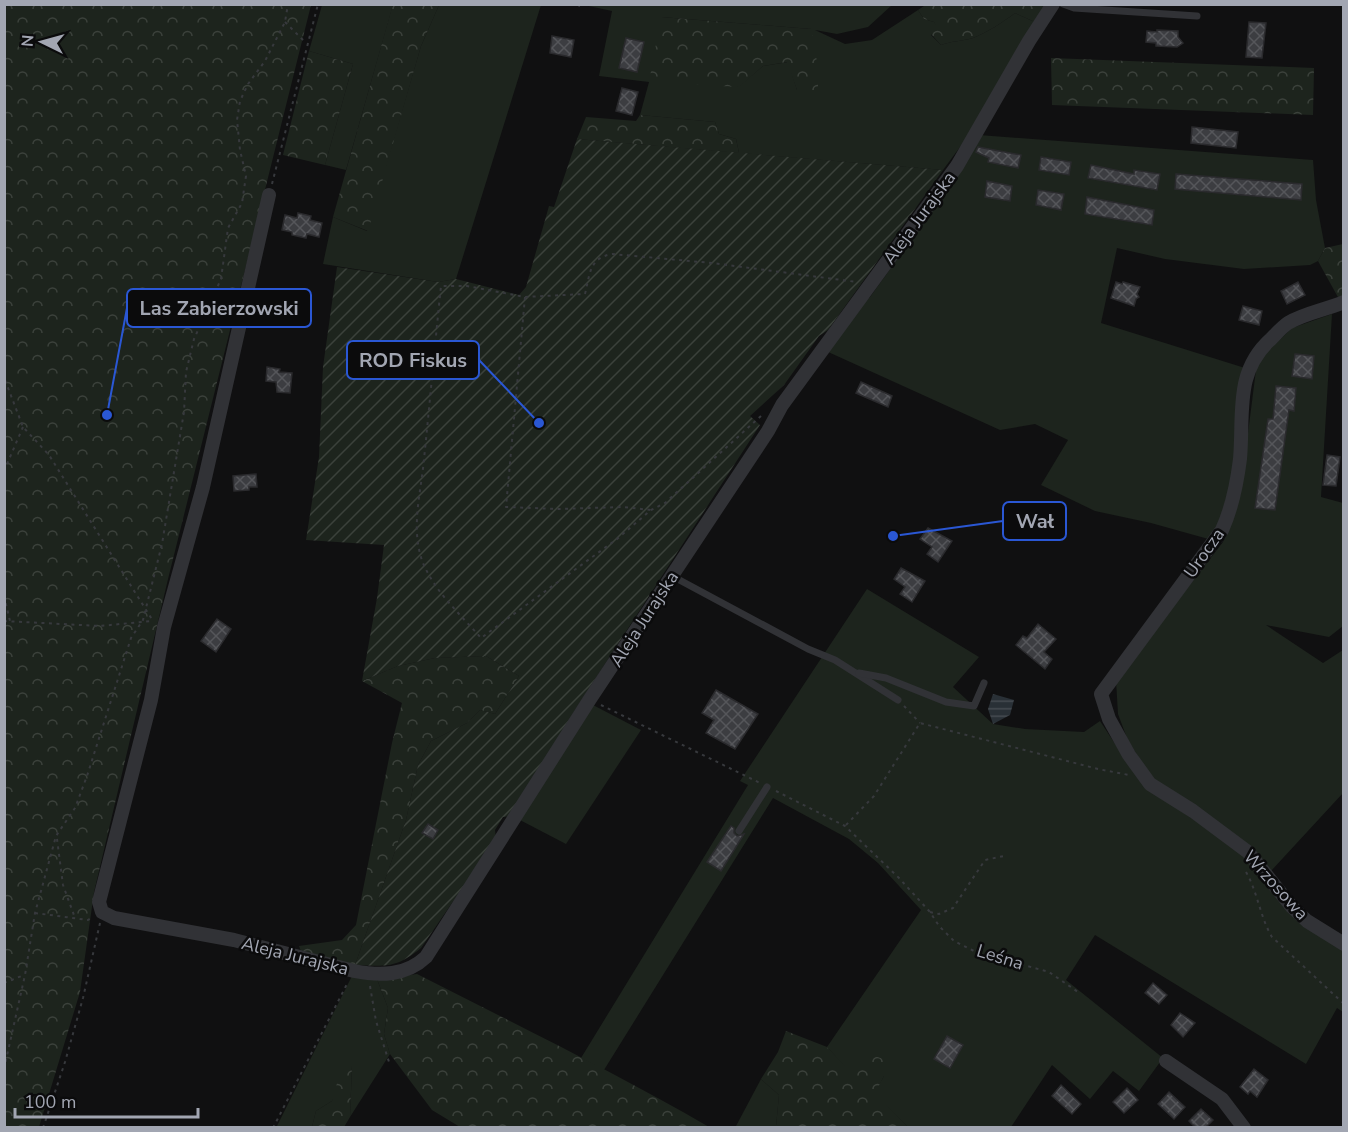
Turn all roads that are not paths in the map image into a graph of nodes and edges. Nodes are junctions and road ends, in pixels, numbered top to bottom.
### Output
1 (1053, 4) edge
2 (1063, 4) edge
3 (1197, 16) dead end
4 (269, 195) road end
5 (1344, 302) edge
6 (672, 576) junction
7 (854, 672) junction
8 (984, 683) dead end
9 (898, 700) road end
10 (1150, 784) joint
11 (767, 787) dead end
12 (740, 831) dead end
13 (1344, 944) edge
14 (1167, 1061) dead end
15 (1244, 1128) edge

1 - 6 street, Aleja Jurajska
2 - 3 lane
4 - 6 street, Aleja Jurajska
5 - 10 street, Urocza
6 - 7 lane
7 - 8 lane
7 - 9 lane
10 - 13 street, Wrzosowa
11 - 12 lane
14 - 15 street

